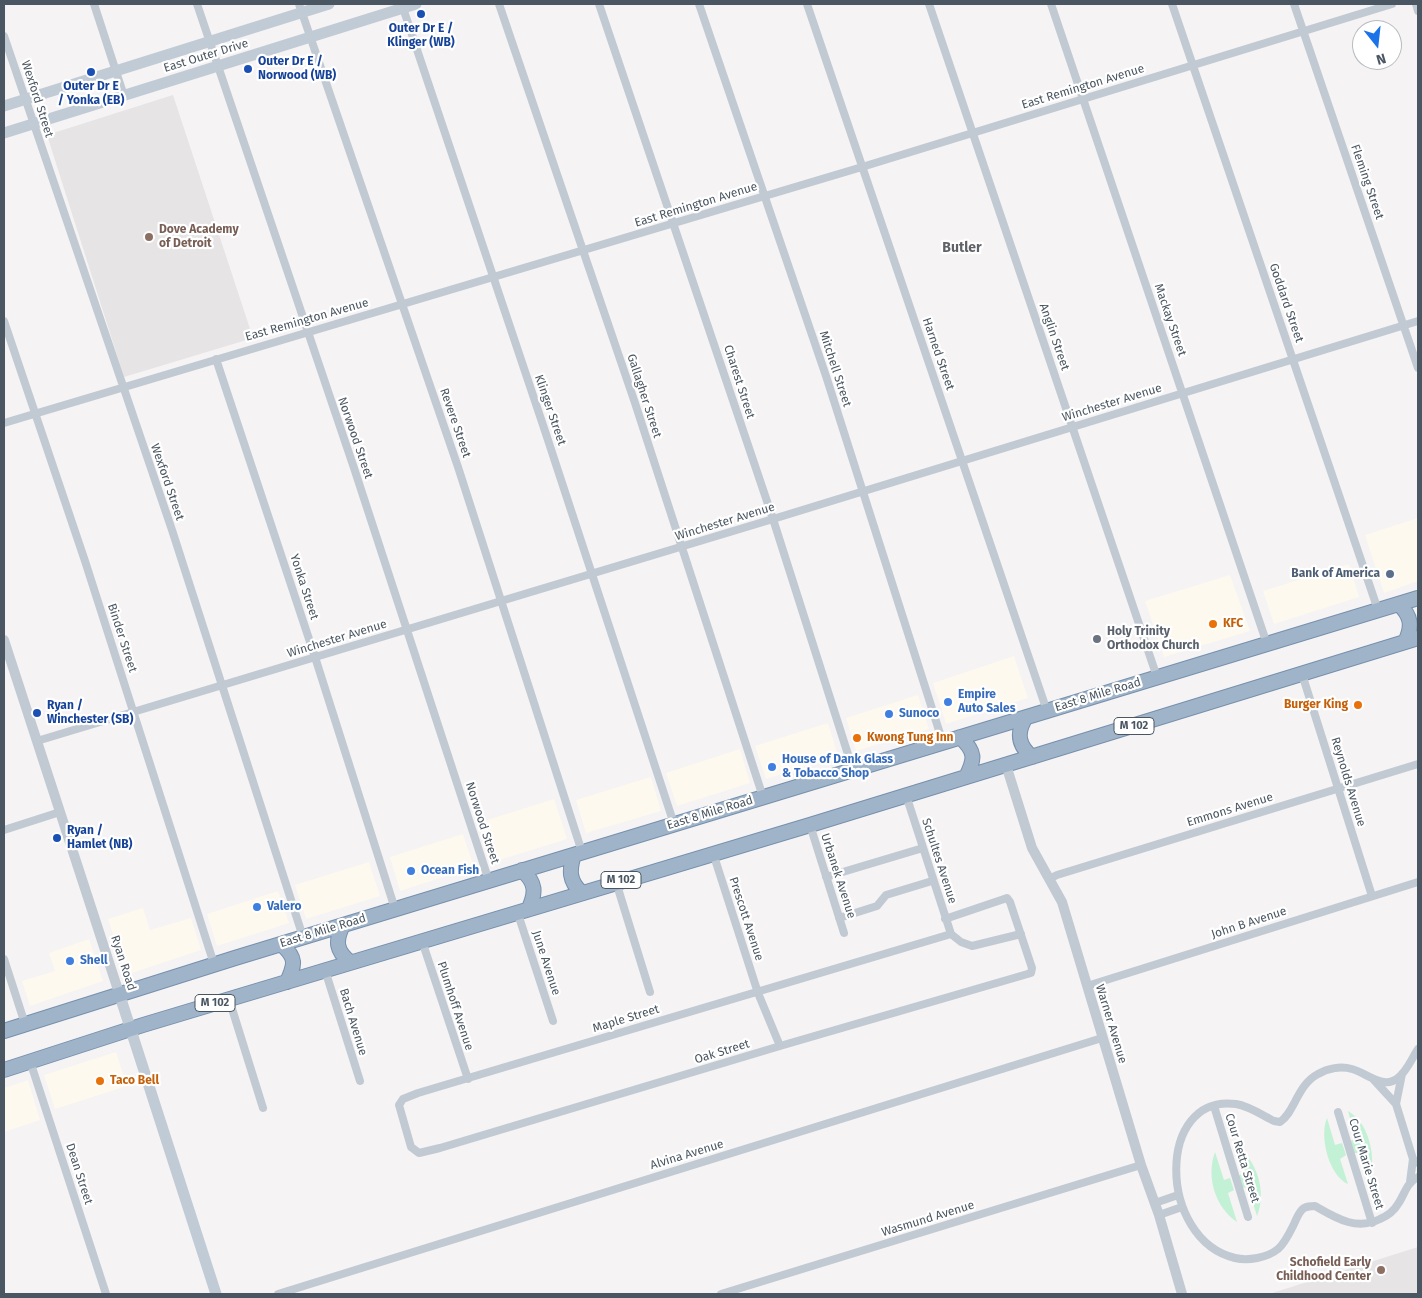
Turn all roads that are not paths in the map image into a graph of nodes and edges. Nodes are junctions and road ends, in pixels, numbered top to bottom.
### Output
1 (94, 4) edge
2 (197, 4) edge
3 (329, 4) edge
4 (416, 4) edge
5 (499, 4) edge
6 (599, 4) edge
7 (699, 4) edge
8 (807, 4) edge
9 (929, 4) edge
10 (1051, 4) edge
11 (1172, 4) edge
12 (1294, 4) edge
13 (1392, 4) edge
14 (1416, 4) edge
15 (402, 6) edge
16 (300, 8) edge
17 (1418, 10) edge
18 (1303, 31) junction
19 (4, 36) edge
20 (312, 37) junction
21 (209, 42) junction
22 (1193, 65) junction
23 (217, 66) junction
24 (116, 71) junction
25 (124, 96) junction
26 (1083, 99) junction
27 (25, 100) junction
28 (4, 106) edge
29 (33, 124) junction
30 (4, 133) edge
31 (973, 133) junction
32 (862, 167) junction
33 (765, 196) junction
34 (674, 224) junction
35 (583, 250) junction
36 (493, 277) junction
37 (403, 304) junction
38 (4, 321) edge
39 (1418, 321) edge
40 (1404, 325) junction
41 (308, 332) junction
42 (216, 359) junction
43 (1293, 359) junction
44 (1418, 368) edge
45 (123, 387) junction
46 (1183, 393) junction
47 (35, 414) junction
48 (4, 423) edge
49 (1073, 427) junction
50 (962, 461) junction
51 (863, 491) junction
52 (772, 519) junction
53 (682, 546) junction
54 (592, 574) junction
55 (1418, 598) edge
56 (502, 601) junction
57 (1399, 604) junction
58 (1378, 610) junction
59 (407, 629) junction
60 (4, 640) edge
61 (1412, 640) edge
62 (1267, 644) junction
63 (315, 657) junction
64 (1302, 674) junction
65 (1157, 677) junction
66 (223, 686) junction
67 (1047, 711) junction
68 (135, 712) junction
69 (1026, 717) junction
70 (960, 737) junction
71 (37, 741) junction
72 (943, 743) junction
73 (1032, 757) junction
74 (1418, 764) edge
75 (1006, 765) junction
76 (853, 770) junction
77 (966, 777) junction
78 (1338, 788) junction
79 (906, 795) junction
80 (763, 797) junction
81 (60, 812) junction
82 (674, 824) junction
83 (810, 825) junction
84 (4, 830) edge
85 (923, 848) junction
86 (578, 853) junction
87 (713, 853) junction
88 (522, 870) junction
89 (826, 877) junction
90 (1049, 879) junction
91 (932, 880) junction
92 (489, 881) junction
93 (616, 882) junction
94 (1418, 882) edge
95 (581, 892) junction
96 (1372, 896) junction
97 (395, 909) junction
98 (523, 910) junction
99 (839, 918) junction
100 (945, 918) junction
101 (343, 925) junction
102 (844, 933) dead end
103 (950, 934) junction
104 (1021, 934) junction
105 (303, 937) junction
106 (422, 941) junction
107 (281, 944) junction
108 (4, 959) edge
109 (350, 962) junction
110 (214, 964) junction
111 (325, 970) junction
112 (286, 982) junction
113 (1087, 986) junction
114 (650, 992) dead end
115 (119, 993) junction
116 (758, 993) junction
117 (229, 999) junction
118 (553, 1021) dead end
119 (24, 1024) junction
120 (130, 1029) junction
121 (4, 1031) edge
122 (1102, 1038) junction
123 (780, 1046) junction
124 (1418, 1049) edge
125 (30, 1061) junction
126 (4, 1070) edge
127 (1403, 1073) junction
128 (468, 1079) junction
129 (1373, 1079) junction
130 (360, 1081) dead end
131 (1396, 1104) junction
132 (1214, 1106) junction
133 (264, 1108) dead end
134 (1338, 1112) dead end
135 (419, 1153) joint
136 (1416, 1161) edge
137 (1141, 1165) junction
138 (1418, 1177) edge
139 (1410, 1182) junction
140 (1178, 1195) junction
141 (1155, 1203) junction
142 (1182, 1207) junction
143 (1159, 1215) junction
144 (1248, 1217) dead end
145 (1372, 1223) junction
146 (106, 1294) edge
147 (216, 1294) edge
148 (278, 1294) edge
149 (721, 1294) edge
150 (1182, 1294) edge

1 - 24 street
2 - 21 street, Norwood Street
3 - 16 main road, East Outer Drive
4 - 15 main road, East Outer Drive
5 - 35 street, Gallagher Street
6 - 34 street, Charest Street
7 - 33 street, Mitchell Street
8 - 32 street, Harned Street
9 - 31 street, Anglin Street
10 - 26 street, Mackay Street
11 - 22 street, Goddard Street
12 - 18 street, Fleming Street
13 - 18 street, East Remington Avenue
14 - 17 street
15 - 20 main road, East Outer Drive
15 - 36 street, Klinger Street
16 - 20 street, Revere Street
16 - 21 main road, East Outer Drive
18 - 22 street, East Remington Avenue
18 - 40 street, Fleming Street
19 - 27 street, Wexford Street
20 - 23 main road, East Outer Drive
20 - 37 street, Revere Street
21 - 23 street, Norwood Street
21 - 24 main road, East Outer Drive
22 - 26 street, East Remington Avenue
22 - 43 street, Goddard Street
23 - 25 main road, East Outer Drive
23 - 41 street, Norwood Street
24 - 25 street
24 - 27 main road, East Outer Drive
25 - 29 main road, East Outer Drive
26 - 31 street, East Remington Avenue
26 - 46 street, Mackay Street
27 - 28 main road, East Outer Drive
27 - 29 street, Wexford Street
29 - 30 main road, East Outer Drive
29 - 45 street, Wexford Street
31 - 32 street, East Remington Avenue
31 - 49 street, Anglin Street
32 - 33 street, East Remington Avenue
32 - 50 street, Harned Street
33 - 34 street, East Remington Avenue
33 - 51 street, Mitchell Street
34 - 35 street, East Remington Avenue
34 - 52 street, Charest Street
35 - 36 street, East Remington Avenue
35 - 53 street, Gallagher Street
36 - 37 street, East Remington Avenue
36 - 54 street, Klinger Street
37 - 41 street, East Remington Avenue
37 - 56 street, Revere Street
38 - 47 street, Binder Street
39 - 40 street, Winchester Avenue
40 - 43 street, Winchester Avenue
40 - 44 street, Fleming Street
41 - 42 street, East Remington Avenue
41 - 59 street, Norwood Street
42 - 45 street, East Remington Avenue
42 - 63 street, Yonka Street
43 - 46 street, Winchester Avenue
43 - 58 street, Goddard Street
45 - 47 street, East Remington Avenue
45 - 66 street, Wexford Street
46 - 49 street, Winchester Avenue
46 - 62 street, Mackay Street
47 - 48 street, East Remington Avenue
47 - 68 street, Binder Street
49 - 50 street, Winchester Avenue
49 - 65 street, Anglin Street
50 - 51 street, Winchester Avenue
50 - 67 street, Harned Street
51 - 52 street, Winchester Avenue
51 - 72 street, Mitchell Street
52 - 53 street, Winchester Avenue
52 - 76 street, Charest Street
53 - 54 street, Winchester Avenue
53 - 80 street, Gallagher Street
54 - 56 street, Winchester Avenue
54 - 82 street, Klinger Street
55 - 57 highway, East 8 Mile Road
56 - 59 street, Winchester Avenue
56 - 86 street, Revere Street
57 - 58 highway, East 8 Mile Road
57 - 61 highway
58 - 62 highway, East 8 Mile Road
59 - 63 street, Winchester Avenue
59 - 92 street, Norwood Street
60 - 71 street, Ryan Road
61 - 64 highway, M 102
62 - 65 highway, East 8 Mile Road
63 - 66 street, Winchester Avenue
63 - 97 street, Yonka Street
64 - 73 highway, M 102
64 - 78 street, Reynolds Avenue
65 - 67 highway, East 8 Mile Road
66 - 68 street, Winchester Avenue
66 - 105 street, Wexford Street
67 - 69 highway, East 8 Mile Road
68 - 71 street, Winchester Avenue
68 - 110 street, Binder Street
69 - 70 highway, East 8 Mile Road
69 - 73 highway
70 - 72 highway, East 8 Mile Road
70 - 77 highway
71 - 81 street, Ryan Road
72 - 76 highway, East 8 Mile Road
73 - 75 highway, M 102
74 - 78 street, Emmons Avenue
75 - 77 highway, M 102
75 - 90 street, Warner Avenue
76 - 80 highway, East 8 Mile Road
77 - 79 highway, M 102
78 - 90 street, Emmons Avenue
78 - 96 street, Reynolds Avenue
79 - 83 highway, M 102
79 - 85 street, Schultes Avenue
80 - 82 highway, East 8 Mile Road
81 - 84 street
81 - 115 street, Ryan Road
82 - 86 highway, East 8 Mile Road
83 - 87 highway, M 102
83 - 89 street, Urbanek Avenue
85 - 89 street
85 - 91 street, Schultes Avenue
86 - 88 highway, East 8 Mile Road
86 - 95 highway
87 - 93 highway, M 102
87 - 116 street, Prescott Avenue
88 - 92 highway, East 8 Mile Road
88 - 98 highway
89 - 99 street, Urbanek Avenue
90 - 113 street, Warner Avenue
91 - 99 street
91 - 100 street, Schultes Avenue
92 - 97 highway, East 8 Mile Road
93 - 95 highway, M 102
93 - 114 street
94 - 96 street, John B Avenue
95 - 98 highway, M 102
96 - 113 street, John B Avenue
97 - 101 highway, East 8 Mile Road
98 - 106 highway, M 102
98 - 118 street, June Avenue
99 - 102 street, Urbanek Avenue
100 - 103 street, Schultes Avenue
100 - 104 street
101 - 105 highway, East 8 Mile Road
101 - 109 highway
103 - 104 street
103 - 116 street, Maple Street
104 - 123 street, Oak Street
105 - 107 highway, East 8 Mile Road
106 - 109 highway, M 102
106 - 128 street, Plumhoff Avenue
107 - 110 highway, East 8 Mile Road
107 - 112 highway
108 - 119 street
109 - 111 highway, M 102
110 - 115 highway, East 8 Mile Road
111 - 112 highway, M 102
111 - 130 street, Bach Avenue
112 - 117 highway, M 102
113 - 122 street, Warner Avenue
115 - 119 highway, East 8 Mile Road
115 - 120 main road, Ryan Road
116 - 123 street, Prescott Avenue
116 - 128 street, Maple Street
117 - 120 highway, M 102
117 - 133 street
119 - 121 highway, East 8 Mile Road
120 - 125 highway, M 102
120 - 147 main road, Ryan Road
122 - 137 street, Warner Avenue
122 - 148 street, Alvina Avenue
123 - 135 street, Oak Street
124 - 127 street
125 - 126 highway, M 102
125 - 146 street, Dean Street
127 - 129 street
127 - 131 street
128 - 135 street, Maple Street
129 - 131 street
129 - 132 street
131 - 136 street
132 - 140 street
132 - 144 street, Cour Retta Street
134 - 145 street, Cour Marie Street
136 - 139 street
137 - 141 street, Warner Avenue
137 - 149 street, Wasmund Avenue
138 - 139 street
139 - 145 street
140 - 141 street
140 - 142 street
141 - 143 street, Warner Avenue
142 - 143 street
142 - 145 street
143 - 150 street, Warner Avenue

